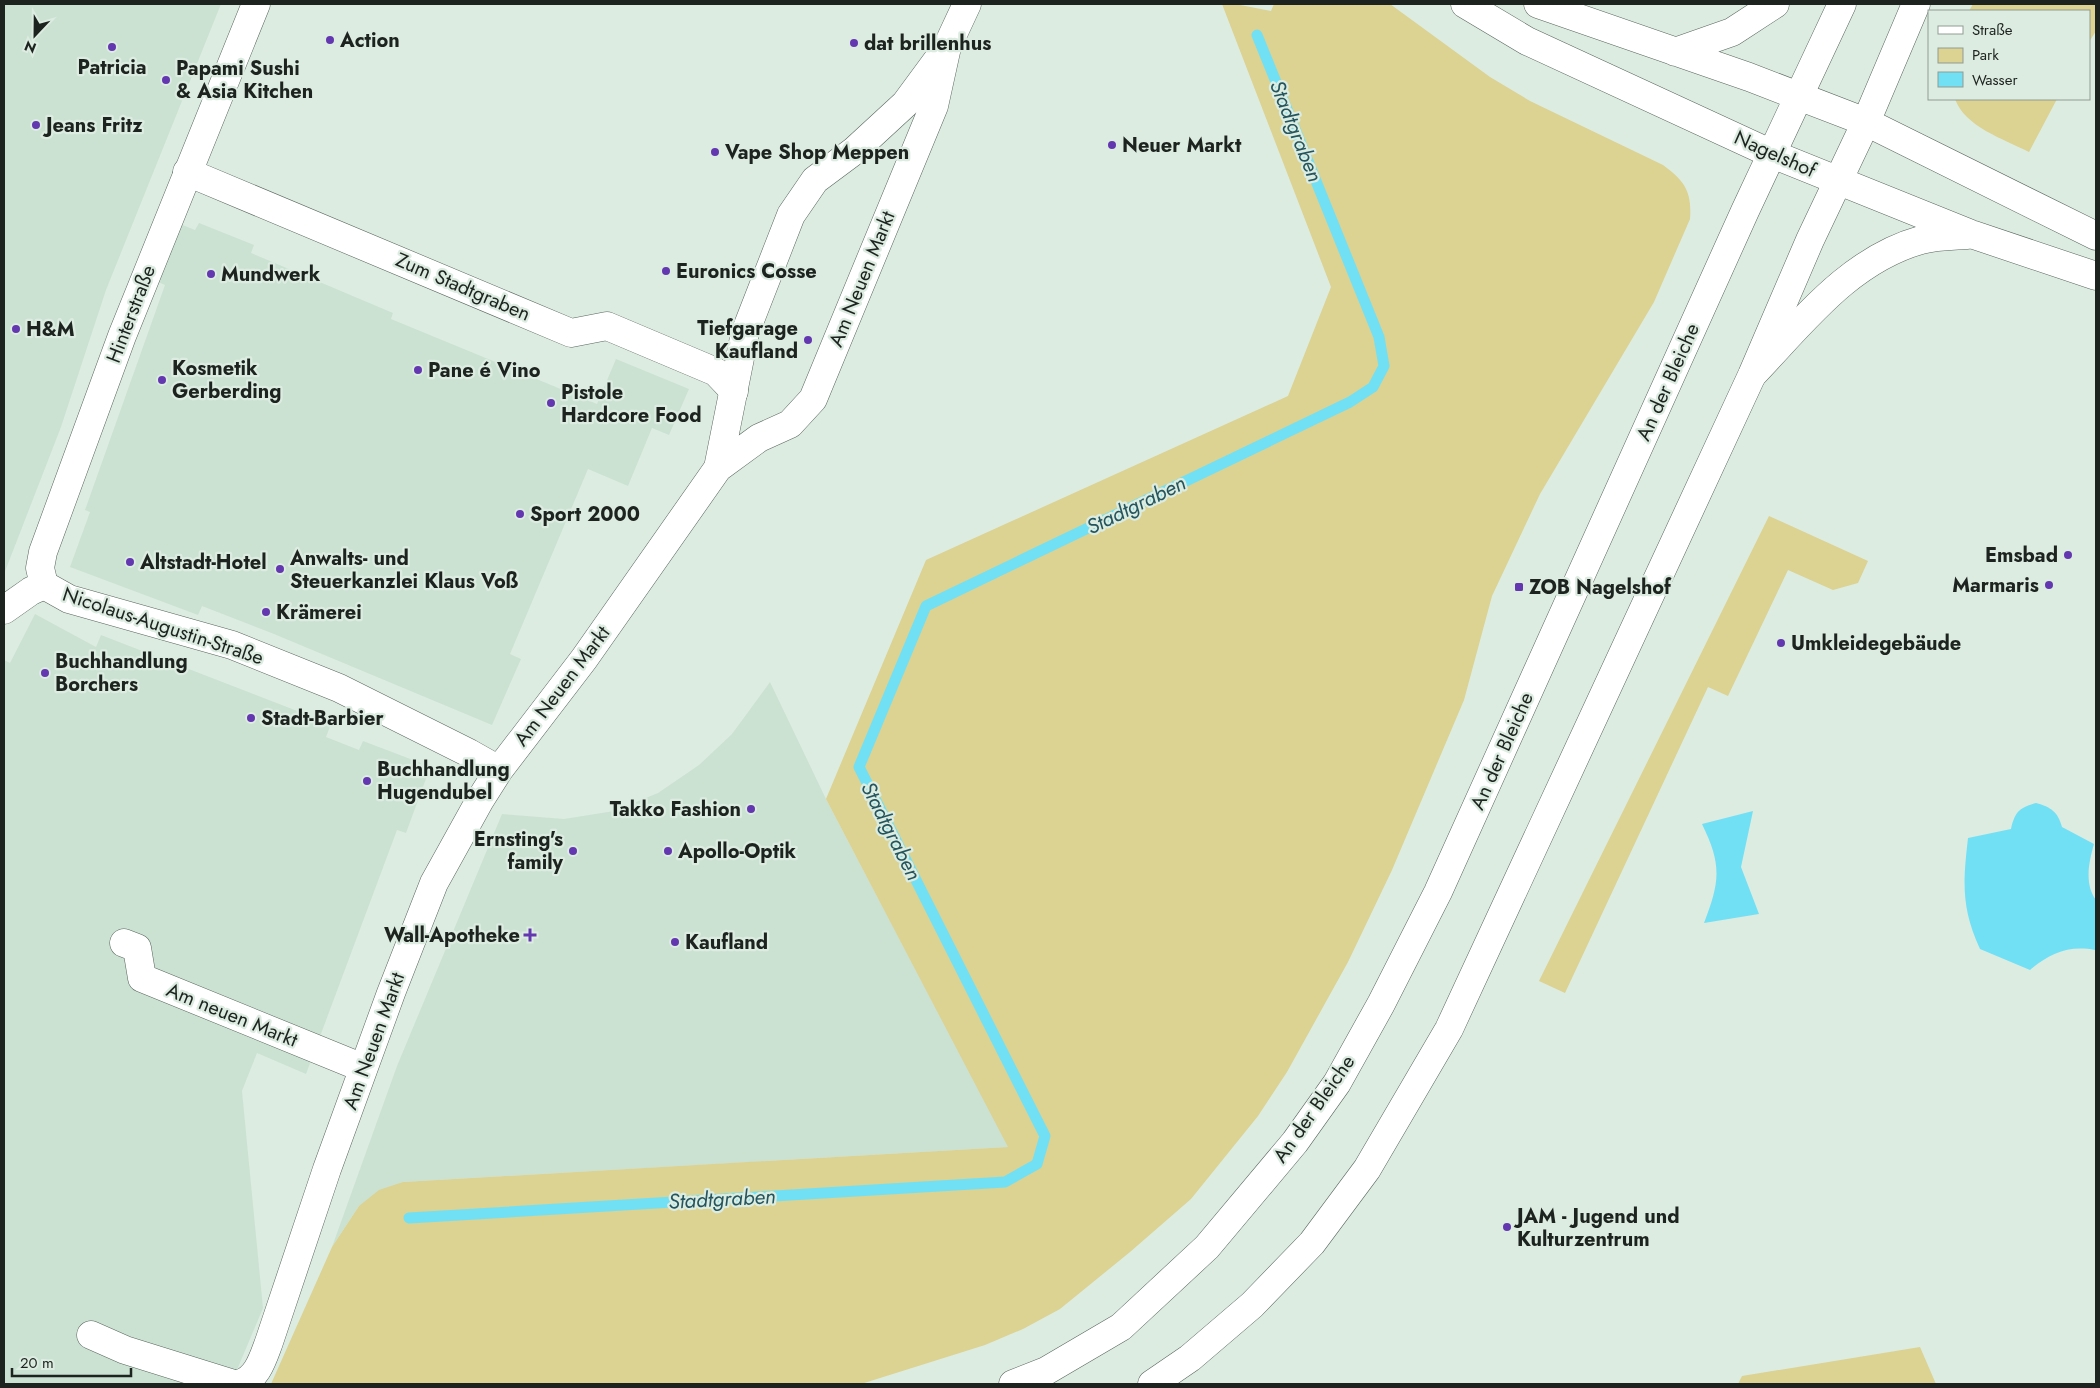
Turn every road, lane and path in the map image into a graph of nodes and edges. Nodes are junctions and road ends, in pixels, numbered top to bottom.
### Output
1 (256, 4) edge
2 (967, 4) edge
3 (1465, 4) edge
4 (1538, 4) edge
5 (1775, 4) edge
6 (1842, 4) edge
7 (1916, 4) edge
8 (947, 47) junction
9 (1675, 52) junction
10 (1799, 95) junction
11 (1866, 122) junction
12 (1772, 154) junction
13 (187, 172) junction
14 (1837, 181) junction
15 (1971, 234) junction
16 (2096, 236) edge
17 (2096, 276) edge
18 (1752, 375) junction
19 (734, 391) junction
20 (718, 468) junction
21 (44, 584) junction
22 (4, 610) edge
23 (499, 770) junction
24 (124, 943) dead end
25 (363, 1068) junction
26 (90, 1335) dead end
27 (234, 1384) edge
28 (238, 1384) edge
29 (1013, 1384) edge
30 (1152, 1384) edge

1 - 13 street, Hinterstraße
2 - 8 street, Am Neuen Markt
3 - 12 street, Nagelshof
4 - 9 street
5 - 9 street
6 - 10 street, An der Bleiche
7 - 11 street
8 - 19 street, Am Neuen Markt
8 - 20 street, Am Neuen Markt
9 - 10 street
10 - 11 street
10 - 12 street, An der Bleiche
11 - 14 street
11 - 16 street
12 - 14 street, Nagelshof
12 - 29 street, An der Bleiche
13 - 19 street, Zum Stadtgraben
13 - 21 street, Hinterstraße
14 - 15 street, Nagelshof
14 - 18 street
15 - 17 street, Nagelshof
15 - 18 street
18 - 30 street
19 - 20 street, Am Neuen Markt
20 - 23 street, Am Neuen Markt
21 - 22 street
21 - 23 street, Nicolaus-Augustin-Straße
23 - 25 street, Am Neuen Markt
24 - 25 street, Am neuen Markt
25 - 28 street, Am Neuen Markt
26 - 27 street

